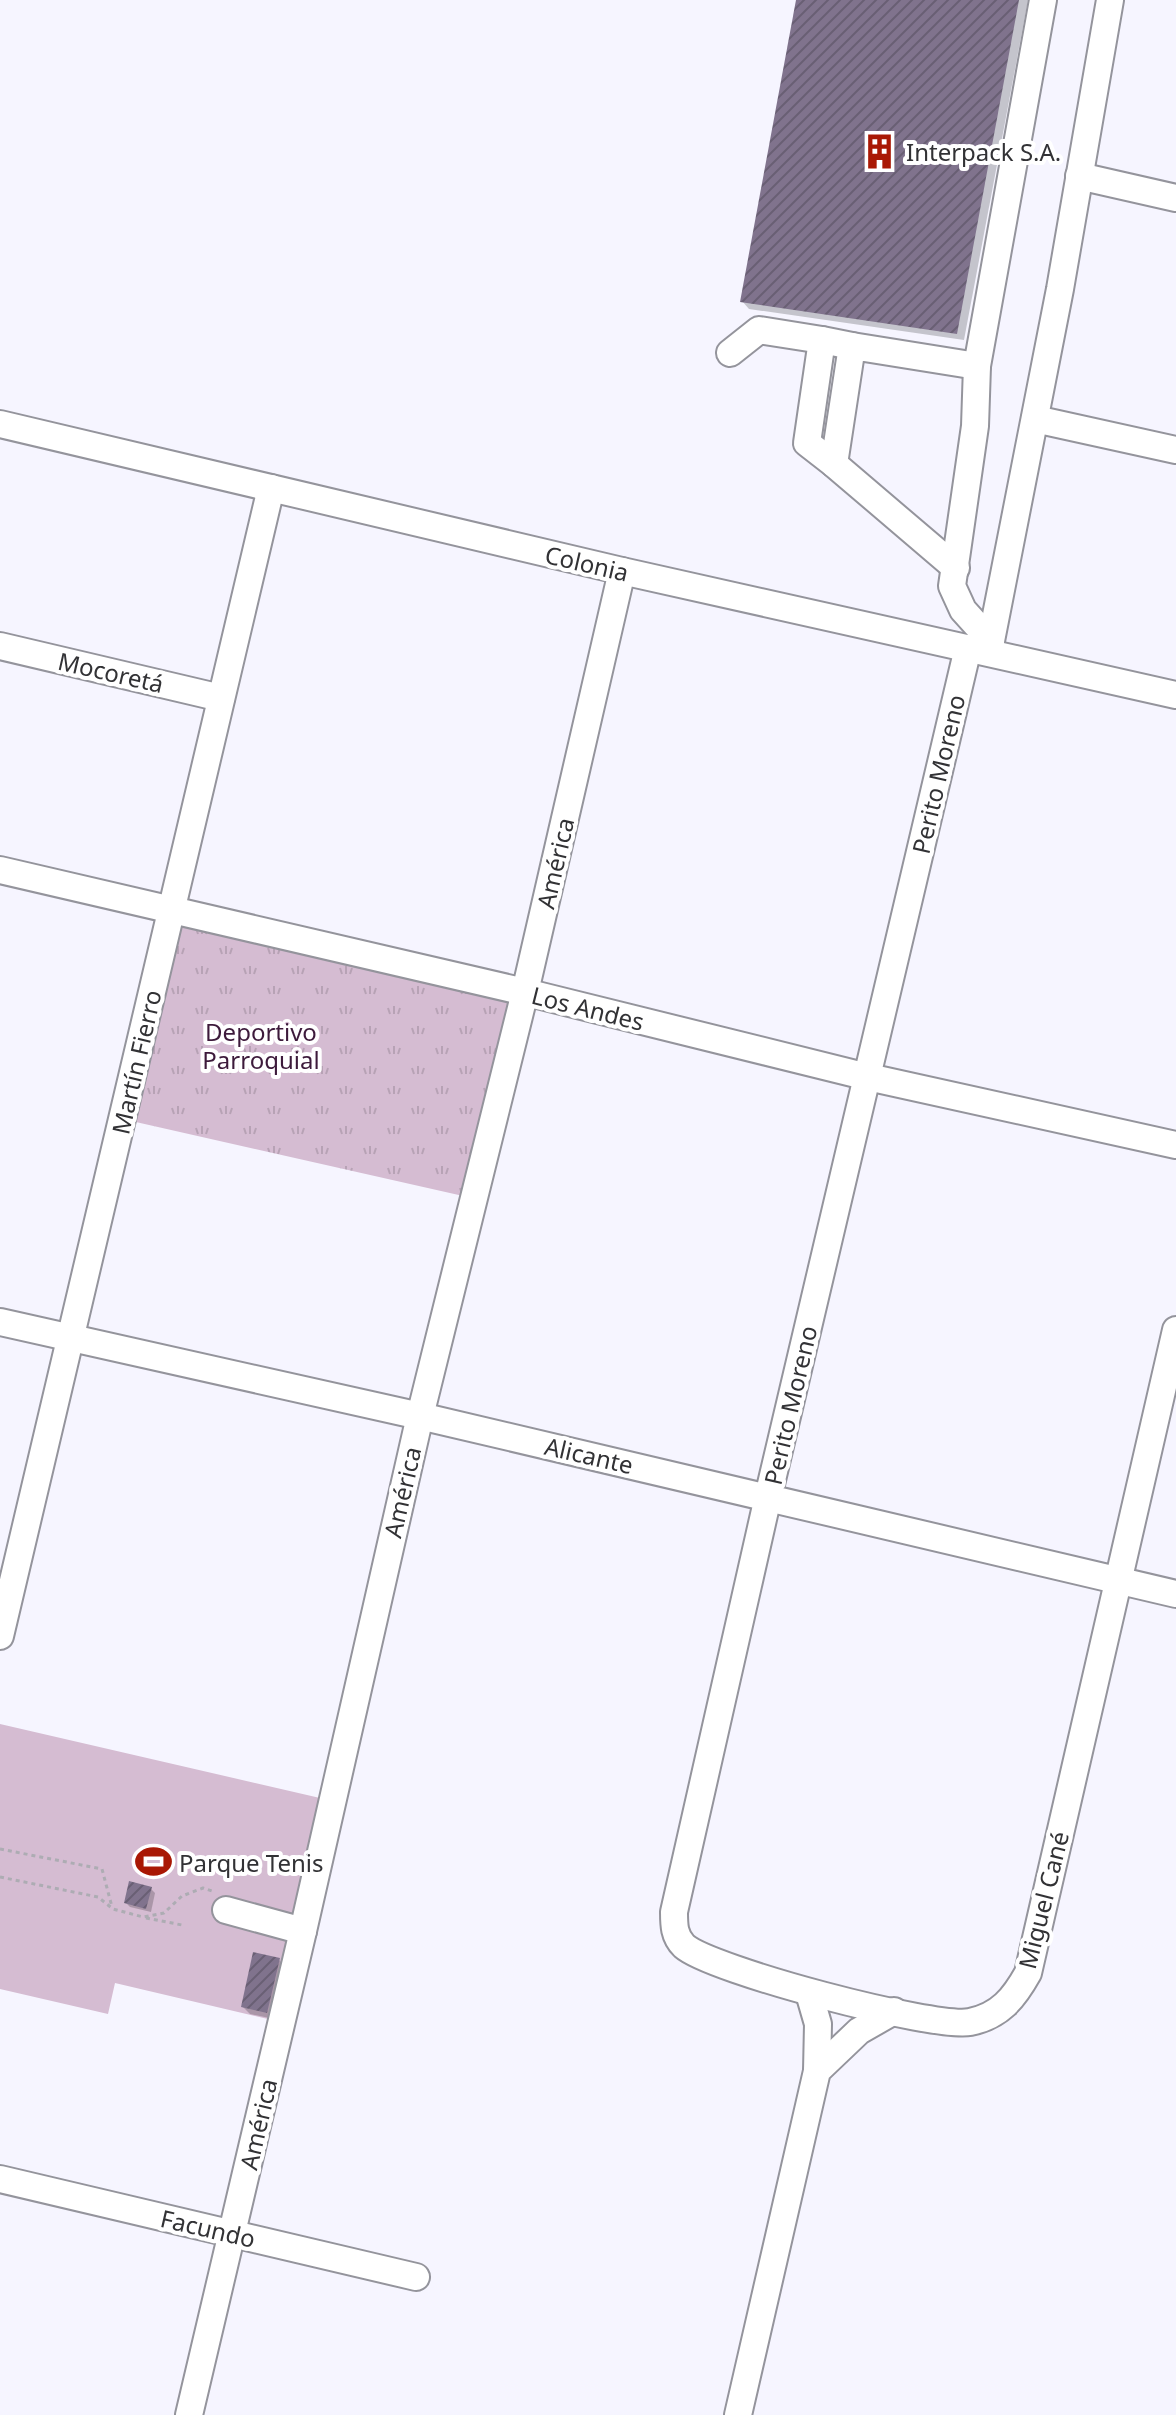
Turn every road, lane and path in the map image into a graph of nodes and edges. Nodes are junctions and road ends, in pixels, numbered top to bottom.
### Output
1 (1043, 0) edge
2 (1110, 0) edge
3 (1079, 176) junction
4 (1176, 198) edge
5 (822, 340) junction
6 (852, 346) junction
7 (730, 353) dead end
8 (977, 366) junction
9 (1035, 419) junction
10 (0, 424) edge
11 (1176, 450) edge
12 (834, 464) junction
13 (271, 488) junction
14 (956, 568) junction
15 (622, 571) junction
16 (0, 646) edge
17 (983, 647) junction
18 (1176, 695) edge
19 (221, 698) junction
20 (0, 870) edge
21 (172, 909) junction
22 (525, 992) junction
23 (868, 1077) junction
24 (1176, 1145) edge
25 (0, 1322) edge
26 (1176, 1330) edge
27 (72, 1338) junction
28 (420, 1416) junction
29 (768, 1497) junction
30 (1118, 1580) junction
31 (1176, 1594) edge
32 (0, 1636) edge
33 (0, 1849) edge
34 (0, 1877) edge
35 (226, 1902) joint
36 (113, 1909) junction
37 (143, 1917) junction
38 (182, 1925) dead end
39 (303, 1931) junction
40 (809, 1993) junction
41 (894, 2011) junction
42 (817, 2071) junction
43 (0, 2179) edge
44 (233, 2234) junction
45 (416, 2277) dead end
46 (189, 2415) edge
47 (738, 2415) edge

1 - 8 street
2 - 3 street, Perito Moreno
3 - 4 street
3 - 9 street, Perito Moreno
5 - 6 street
5 - 7 street
5 - 12 street
6 - 8 street
6 - 12 street
8 - 14 street
9 - 11 street
9 - 17 street, Perito Moreno
10 - 13 street, Colonia
12 - 14 street
13 - 15 street, Colonia
13 - 19 street, Martín Fierro
14 - 17 street
15 - 17 street, Colonia
15 - 22 street, América
16 - 19 street, Mocoretá
17 - 18 street, Colonia
17 - 23 street, Perito Moreno
19 - 21 street, Martín Fierro
20 - 21 street, Los Andes
21 - 22 street, Los Andes
21 - 27 street, Martín Fierro
22 - 23 street, Los Andes
22 - 28 street, América
23 - 24 street, Los Andes
23 - 29 street, Perito Moreno
25 - 27 street, Alicante
26 - 30 street, Miguel Cané
27 - 28 street, Alicante
27 - 32 street, Martín Fierro
28 - 29 street, Alicante
28 - 39 street, América
29 - 30 street, Alicante
29 - 40 street, Perito Moreno
30 - 31 street, Alicante
30 - 41 street, Miguel Cané
33 - 36 path
34 - 36 path
35 - 37 path
35 - 39 street
36 - 37 path
37 - 38 path
39 - 44 street, América
40 - 41 street, Perito Moreno
40 - 42 street
41 - 42 street
42 - 47 street
43 - 44 street, Facundo
44 - 45 street, Facundo
44 - 46 street, América

